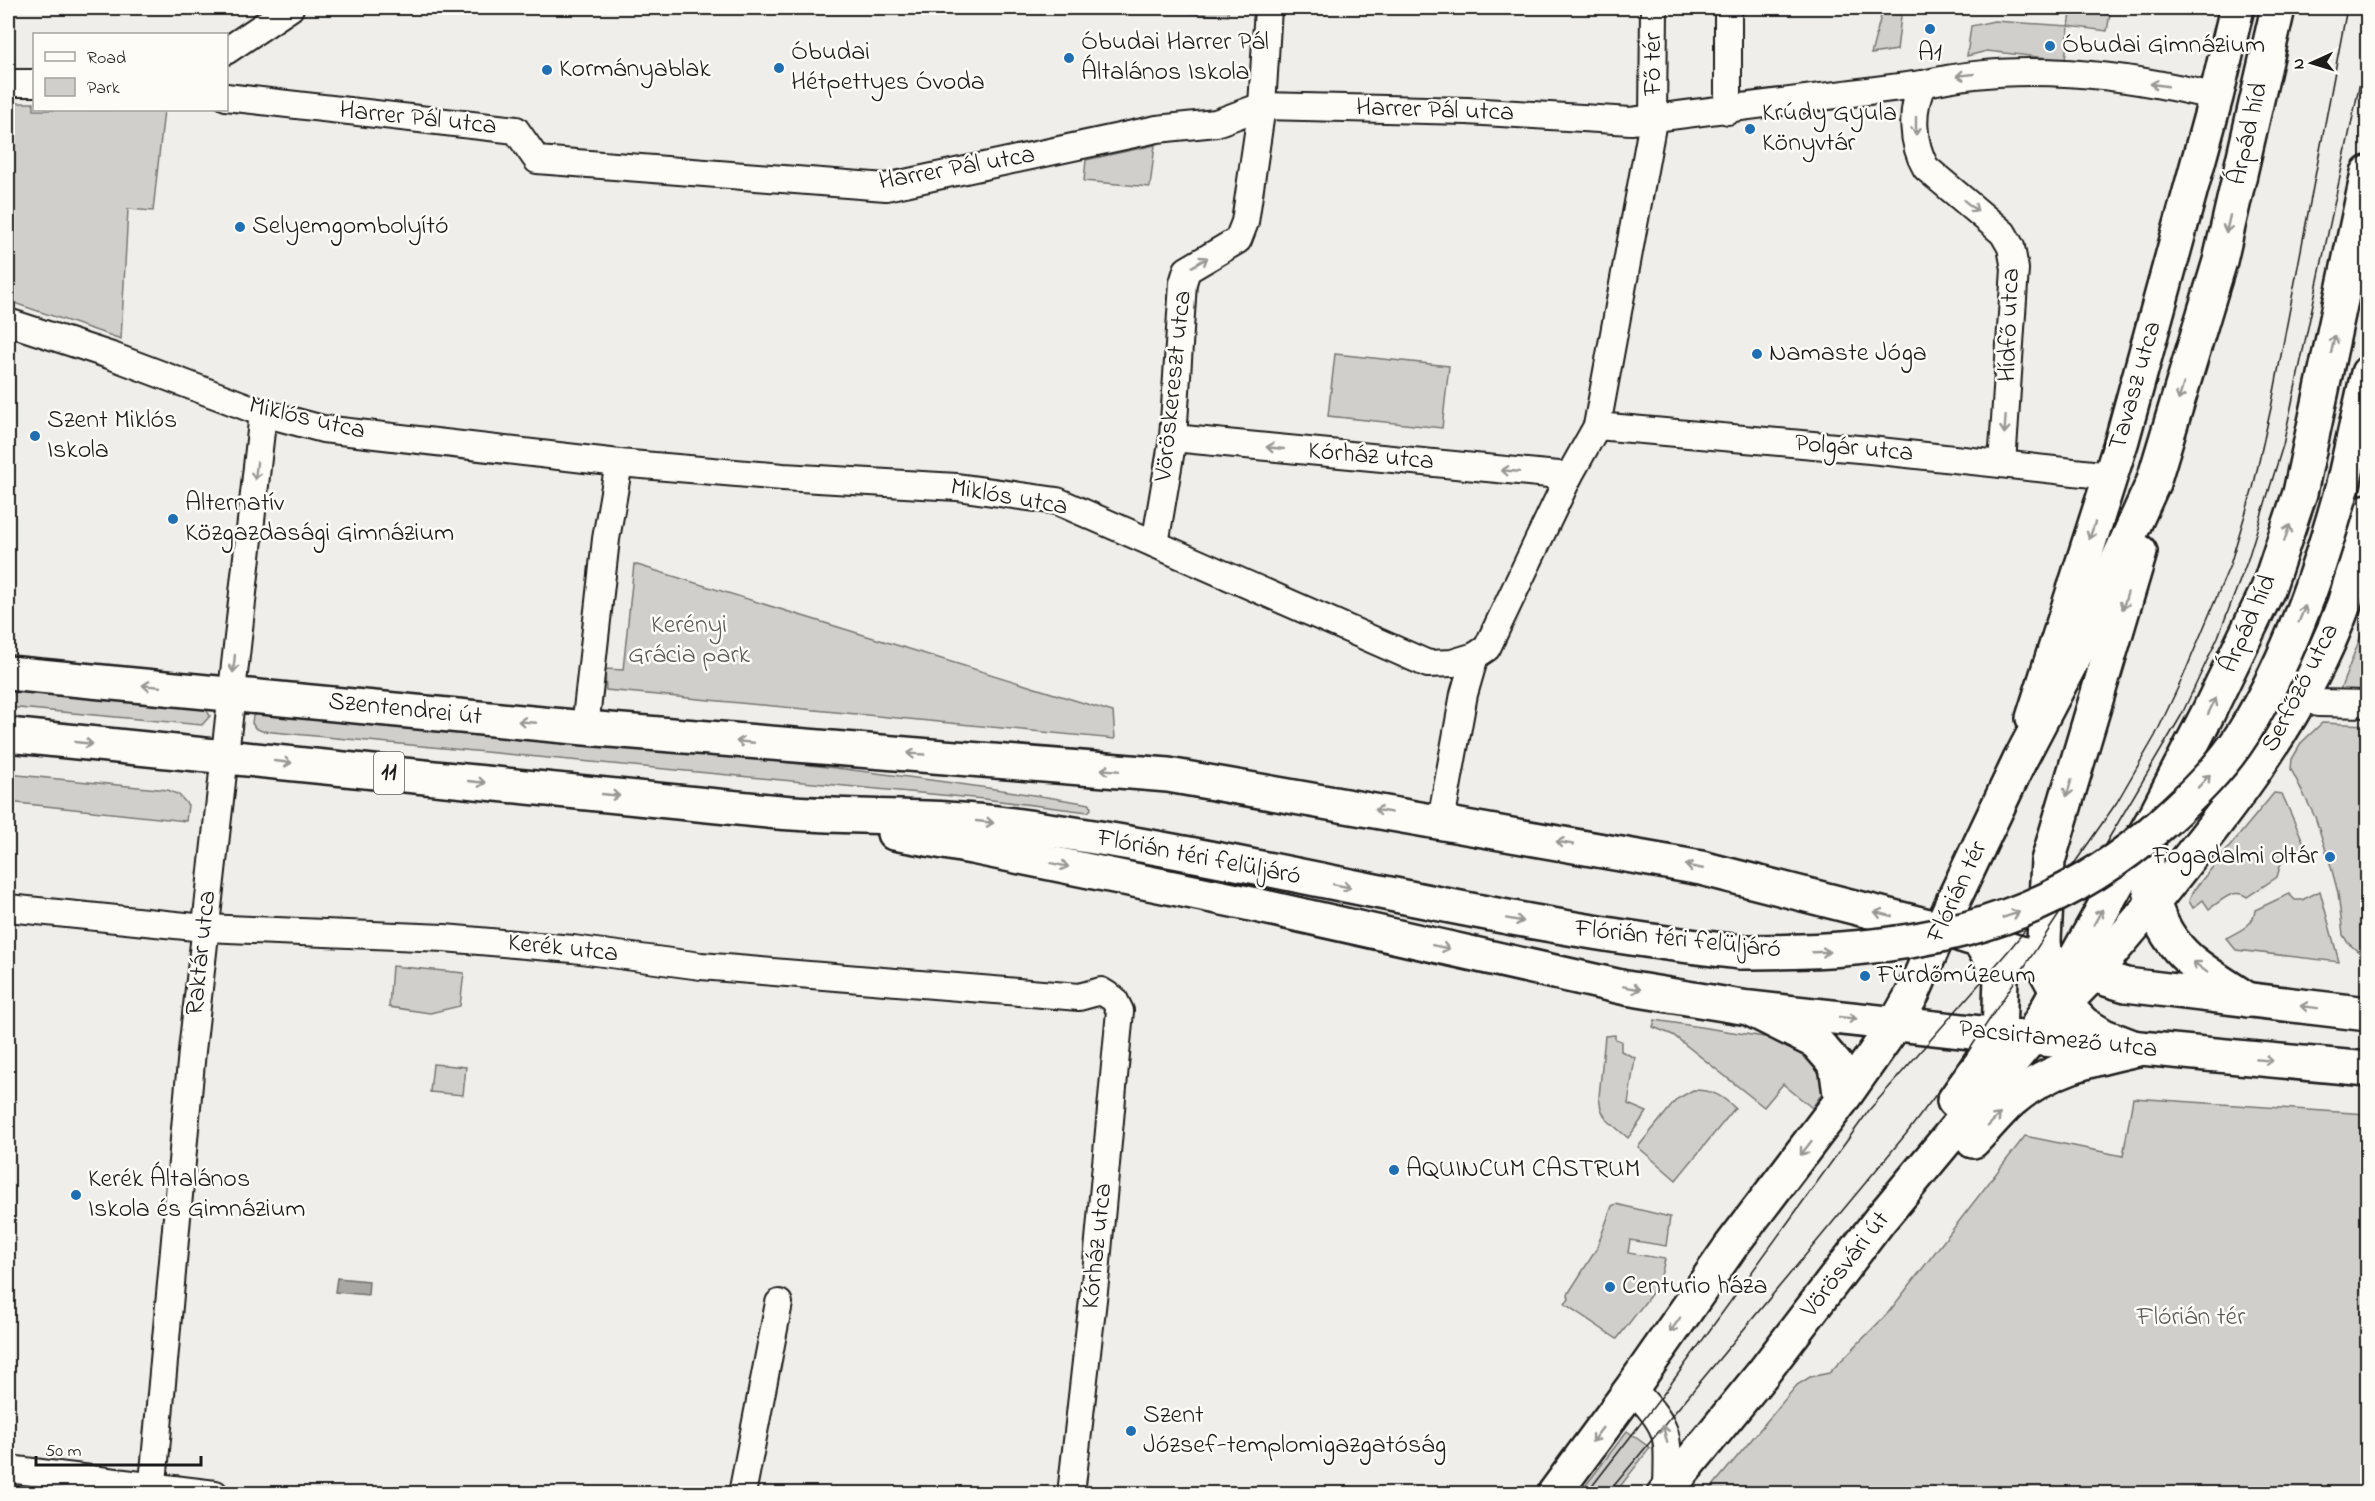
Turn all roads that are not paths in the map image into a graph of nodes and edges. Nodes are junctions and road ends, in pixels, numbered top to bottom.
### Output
1 (290, 8) edge
2 (1268, 8) edge
3 (1654, 8) edge
4 (1728, 8) edge
5 (2237, 8) edge
6 (2278, 8) edge
7 (228, 50) edge
8 (33, 82) edge
9 (8, 83) edge
10 (1923, 84) junction
11 (228, 97) edge
12 (2216, 97) junction
13 (1262, 106) junction
14 (1728, 111) junction
15 (1642, 121) junction
16 (2367, 173) edge
17 (8, 322) edge
18 (2366, 384) edge
19 (262, 412) junction
20 (1597, 426) junction
21 (1173, 438) junction
22 (619, 463) junction
23 (2002, 464) junction
24 (1569, 476) junction
25 (2111, 476) junction
26 (2153, 483) junction
27 (2367, 511) edge
28 (1155, 544) junction
29 (1475, 656) junction
30 (8, 673) edge
31 (230, 693) junction
32 (2303, 696) junction
33 (2367, 704) edge
34 (585, 728) junction
35 (8, 735) edge
36 (224, 756) junction
37 (2020, 760) junction
38 (1445, 798) junction
39 (775, 812) junction
40 (2156, 814) junction
41 (2153, 903) junction
42 (8, 908) edge
43 (205, 928) junction
44 (1940, 928) junction
45 (1979, 940) junction
46 (2065, 980) junction
47 (1114, 999) joint
48 (2248, 1000) junction
49 (1748, 1008) junction
50 (2367, 1014) edge
51 (1896, 1023) junction
52 (1999, 1035) junction
53 (2031, 1038) junction
54 (2138, 1049) junction
55 (2367, 1069) edge
56 (1841, 1101) junction
57 (1915, 1181) junction
58 (779, 1303) dead end
59 (1632, 1388) junction
60 (8, 1468) edge
61 (152, 1491) edge
62 (1665, 1492) edge
63 (215, 1494) edge
64 (742, 1494) edge
65 (1071, 1494) edge
66 (1554, 1494) edge

1 - 7 street
2 - 13 street, Vöröskereszt utca
3 - 15 street, Fő tér
4 - 14 street
5 - 12 main road, Tavasz utca
6 -> 26 main road, Árpád híd
8 - 9 street
12 -> 10 street
10 - 14 street, Fő tér
10 -> 23 street, Hídfő utca
11 - 13 street, Harrer Pál utca
12 - 25 main road, Tavasz utca
13 - 15 street, Harrer Pál utca
21 -> 13 street, Vöröskereszt utca
14 - 15 street, Fő tér
15 - 20 street
40 -> 16 main road, Árpád híd
17 - 19 street, Miklós utca
39 -> 18 main road, Flórián téri felüljáró / 11, bridge
19 - 22 street, Miklós utca
19 -> 31 street, Raktár utca
20 - 23 street, Polgár utca
20 - 24 street
24 -> 21 street, Kórház utca
21 - 28 street, Vöröskereszt utca
22 - 28 street, Miklós utca
22 - 34 street
23 - 25 street, Polgár utca
24 - 29 street
25 -> 37 main road, Tavasz utca
26 - 37 main road, Árpád híd
26 -> 46 main road
27 - 32 main road, Serfőző utca
28 - 29 street, Miklós utca
29 - 38 street
31 -> 30 main road, Szentendrei út
34 -> 31 main road, Szentendrei út
31 - 36 street, Raktár utca
32 - 33 street
32 - 41 main road, Serfőző utca
38 -> 34 main road, Szentendrei út
35 -> 36 main road, 11
36 -> 39 main road, 11
36 - 43 street, Raktár utca
37 - 44 main road, Flórián tér
44 -> 38 main road, Szentendrei út
39 -> 49 main road
40 - 41 main road
46 -> 40 main road, Árpád híd
41 - 46 main road, Serfőző utca
48 -> 41 main road
42 - 43 street, Kerék utca
43 - 47 street, Kerék utca
43 - 61 street, Raktár utca
44 - 45 main road
44 - 51 main road, Flórián tér
45 - 46 main road
45 - 52 main road
46 - 48 main road
46 - 53 main road, Vörösvári út
46 - 54 main road
47 - 65 street, Kórház utca
50 -> 48 main road
49 -> 51 main road, Pacsirtamező utca
49 - 56 main road
51 - 52 main road, Pacsirtamező utca
51 - 56 main road
52 - 53 main road, Pacsirtamező utca
52 - 57 main road
53 - 54 main road, Pacsirtamező utca
53 - 57 main road, Vörösvári út
54 -> 55 main road, Pacsirtamező utca
57 -> 54 main road
56 -> 59 main road
57 - 62 main road, Vörösvári út
58 - 64 street
62 -> 59 street
59 -> 66 main road
60 - 61 street
61 - 63 street

